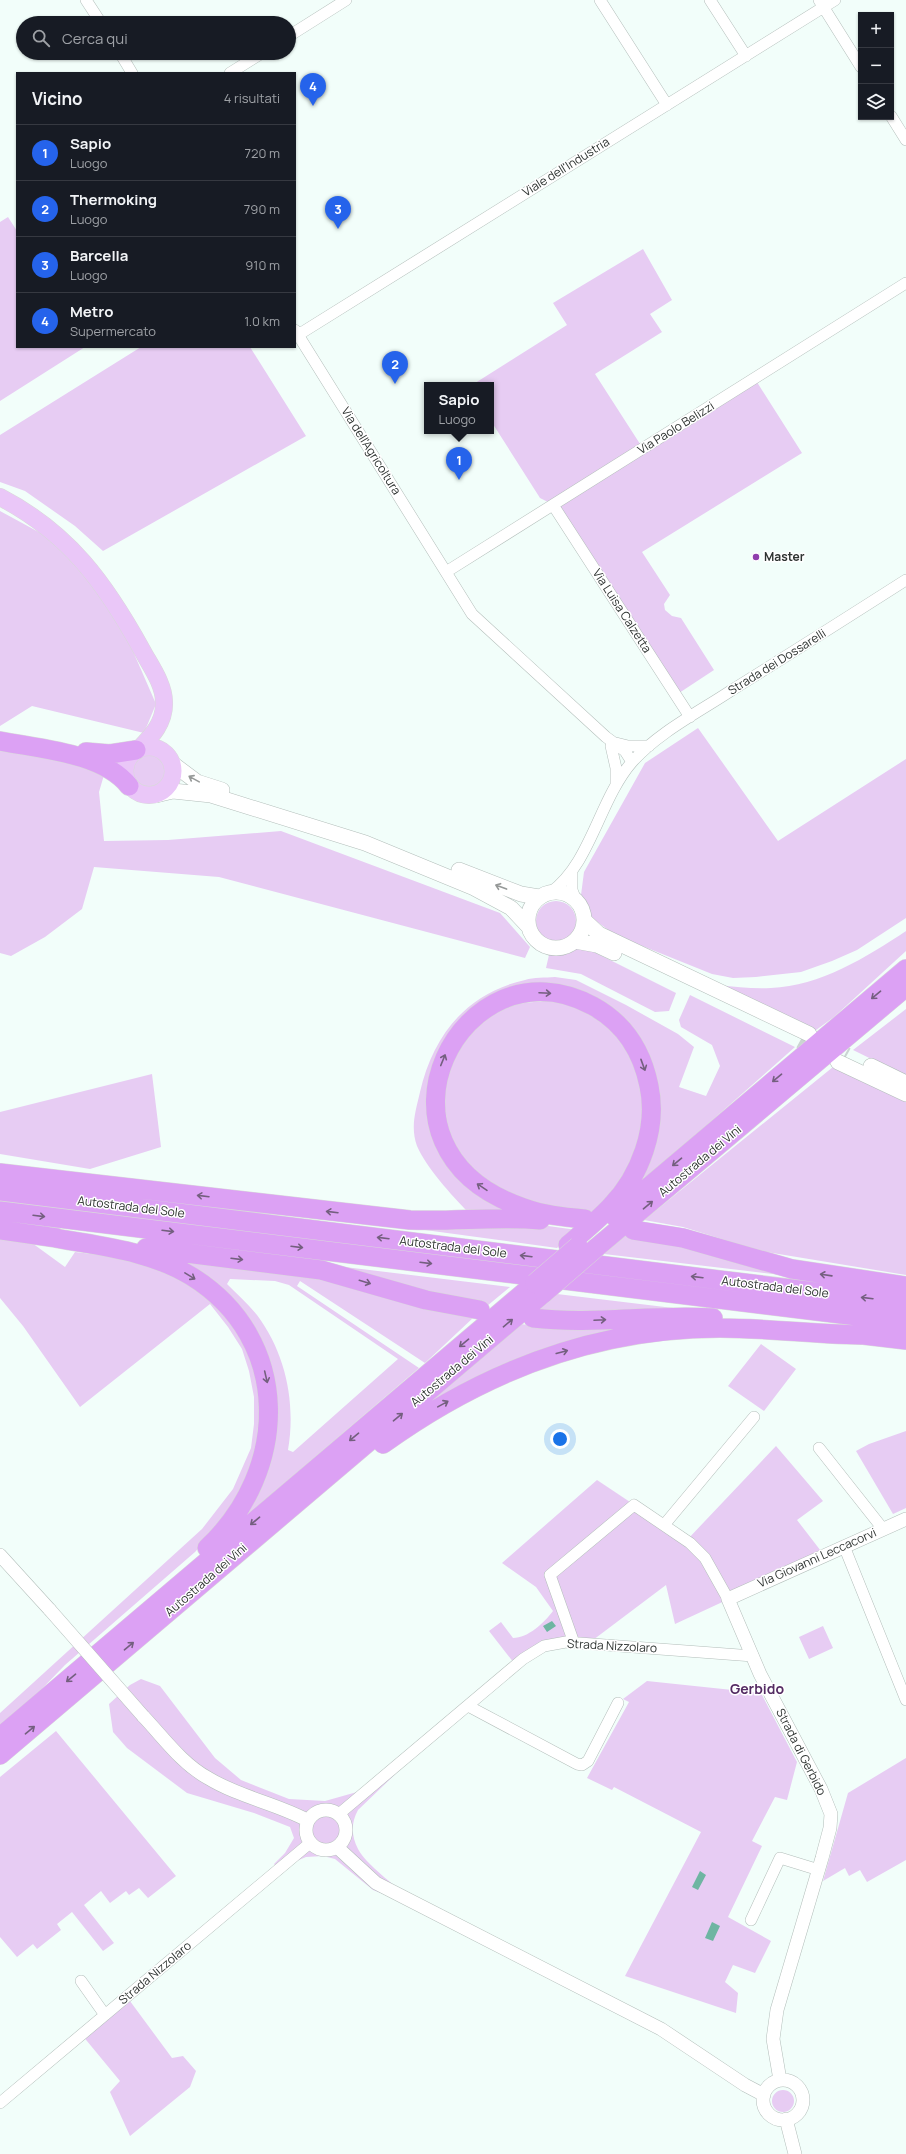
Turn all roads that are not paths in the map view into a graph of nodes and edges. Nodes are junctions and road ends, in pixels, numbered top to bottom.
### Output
1 (86, 0) edge
2 (346, 0) edge
3 (600, 0) edge
4 (710, 0) edge
5 (834, 0) edge
6 (822, 3) edge
7 (96, 16) edge
8 (296, 32) edge
9 (746, 56) junction
10 (124, 60) edge
11 (251, 60) edge
12 (858, 62) edge
13 (131, 72) edge
14 (232, 72) edge
15 (667, 105) junction
16 (894, 120) edge
17 (906, 140) edge
18 (906, 283) edge
19 (297, 332) edge
20 (0, 497) edge
21 (553, 504) junction
22 (446, 572) junction
23 (906, 580) edge
24 (165, 704) junction
25 (690, 717) junction
26 (0, 734) edge
27 (0, 741) edge
28 (611, 742) junction
29 (649, 746) junction
30 (138, 750) junction
31 (171, 761) junction
32 (632, 762) junction
33 (616, 785) junction
34 (129, 786) junction
35 (156, 795) junction
36 (572, 873) junction
37 (545, 894) junction
38 (575, 898) junction
39 (584, 920) junction
40 (528, 926) junction
41 (575, 941) junction
42 (906, 970) edge
43 (906, 987) edge
44 (906, 998) edge
45 (806, 1071) junction
46 (906, 1083) edge
47 (906, 1094) edge
48 (0, 1163) edge
49 (0, 1173) edge
50 (0, 1191) edge
51 (179, 1193) junction
52 (0, 1211) edge
53 (0, 1230) edge
54 (633, 1230) dead end
55 (45, 1236) junction
56 (581, 1246) junction
57 (906, 1286) edge
58 (535, 1289) junction
59 (906, 1303) edge
60 (480, 1310) dead end
61 (533, 1318) dead end
62 (906, 1322) edge
63 (868, 1335) junction
64 (906, 1340) edge
65 (754, 1417) dead end
66 (819, 1448) dead end
67 (906, 1519) edge
68 (664, 1525) junction
69 (883, 1529) junction
70 (252, 1541) junction
71 (844, 1546) junction
72 (0, 1555) edge
73 (728, 1599) junction
74 (121, 1635) junction
75 (574, 1643) junction
76 (753, 1656) junction
77 (902, 1680) edge
78 (906, 1700) edge
79 (618, 1703) dead end
80 (468, 1706) junction
81 (0, 1737) edge
82 (0, 1755) edge
83 (339, 1814) junction
84 (307, 1820) junction
85 (310, 1843) junction
86 (337, 1846) junction
87 (819, 1870) junction
88 (751, 1920) dead end
89 (81, 1981) dead end
90 (105, 2015) junction
91 (780, 2080) junction
92 (764, 2095) junction
93 (0, 2103) edge
94 (786, 2120) junction
95 (795, 2154) edge

1 - 7 street
2 - 8 street
3 - 15 street
4 - 9 street
5 - 6 street, Viale dell'Industria
6 - 9 street, Viale dell'Industria
6 - 12 street
9 - 15 street, Viale dell'Industria
10 - 13 street
11 - 14 street
15 - 19 street, Viale dell'Industria
16 - 17 street
18 - 21 street, Via Paolo Belizzi
19 - 22 street, Via dell'Agricoltura
20 - 24 main road
21 - 22 street, Via Paolo Belizzi
21 - 25 street, Via Luisa Calzetta
22 - 28 street
23 - 25 street, Strada dei Dossarelli
24 - 30 main road
24 - 31 main road
25 - 29 street, Strada dei Dossarelli
26 - 30 highway
27 - 34 highway
28 - 29 street
28 - 32 street
28 - 33 street, Strada dei Dossarelli
29 - 32 street, Strada dei Dossarelli
30 - 31 main road
30 - 34 main road
31 - 35 main road
37 -> 31 main road
32 - 33 street, Strada dei Dossarelli
33 - 36 street, Strada dei Dossarelli
34 - 35 main road
35 - 40 main road
36 - 37 street
36 - 38 street
37 - 38 main road
37 - 40 main road
38 - 39 main road
39 - 41 main road
39 - 41 main road
40 - 41 main road
42 -> 56 highway, Autostrada dei Vini
43 - 45 highway, Autostrada dei Vini
44 - 45 highway
56 -> 45 highway, Autostrada dei Vini
46 - 47 main road
48 - 51 highway
49 - 51 highway
59 -> 50 highway, Autostrada del Sole
51 - 56 highway
52 -> 62 highway, Autostrada del Sole
53 - 55 highway
57 -> 54 highway
55 -> 60 highway
55 -> 74 highway
56 - 58 highway, Autostrada dei Vini, bridge
56 - 58 highway, bridge
70 -> 58 highway, Autostrada dei Vini
58 -> 74 highway, Autostrada dei Vini
61 -> 63 highway
63 - 64 highway
70 -> 63 highway
65 - 68 street
66 - 69 street
67 - 69 street, Via Giovanni Leccacorvi
68 - 73 street, Strada di Gerbido
68 - 75 street, Strada di Gerbido
69 - 71 street, Via Giovanni Leccacorvi
82 -> 70 highway, Autostrada dei Vini
71 - 73 street, Via Giovanni Leccacorvi
71 - 77 street
72 - 84 street, bridge
73 - 76 street, Strada di Gerbido
74 -> 81 highway, Autostrada dei Vini
75 - 76 street, Strada Nizzolaro
75 - 80 street, Strada Nizzolaro
76 - 87 street, Strada di Gerbido
77 - 78 street
79 - 80 street
80 - 83 street, Strada Nizzolaro
83 - 84 street
83 - 86 street
84 - 85 street
85 - 86 street
85 - 90 street, Strada Nizzolaro
86 - 92 street
87 - 88 street
87 - 91 street, Strada di Gerbido
89 - 90 street
90 - 93 street, Strada Nizzolaro
91 - 92 street
91 - 94 street
92 - 94 street
94 - 95 street

